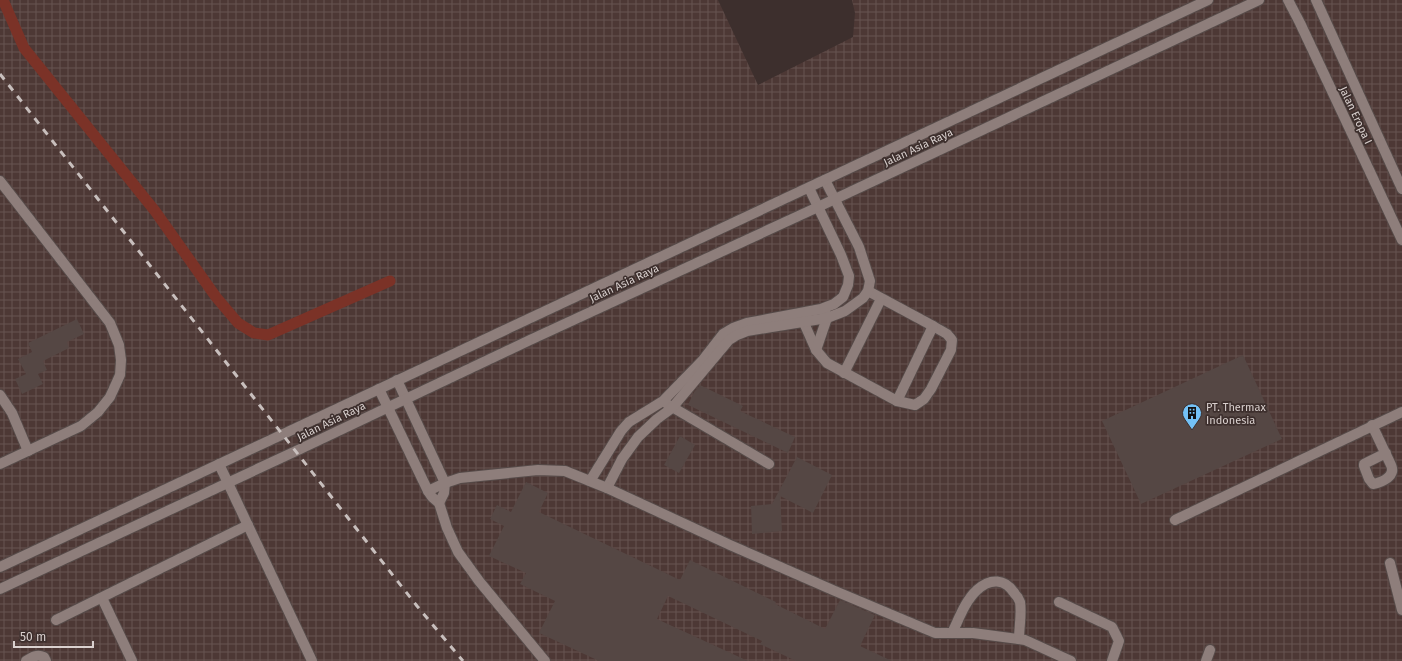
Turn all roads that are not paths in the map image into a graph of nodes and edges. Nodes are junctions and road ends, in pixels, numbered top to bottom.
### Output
1 (1208, 0) edge
2 (1259, 0) edge
3 (1288, 0) edge
4 (1316, 0) edge
5 (826, 180) junction
6 (0, 181) edge
7 (809, 188) junction
8 (1402, 188) edge
9 (835, 199) junction
10 (818, 207) junction
11 (1402, 240) edge
12 (868, 291) junction
13 (881, 299) junction
14 (825, 307) junction
15 (804, 318) junction
16 (827, 318) junction
17 (521, 323) junction
18 (933, 326) junction
19 (530, 340) junction
20 (816, 350) junction
21 (706, 363) junction
22 (844, 373) junction
23 (397, 380) junction
24 (379, 389) junction
25 (0, 395) edge
26 (405, 398) junction
27 (897, 400) junction
28 (663, 401) junction
29 (387, 407) junction
30 (672, 408) junction
31 (1402, 412) edge
32 (1372, 425) junction
33 (28, 451) junction
34 (1386, 453) dead end
35 (0, 464) edge
36 (219, 464) junction
37 (769, 464) dead end
38 (590, 481) junction
39 (228, 482) junction
40 (445, 483) junction
41 (607, 488) junction
42 (428, 491) junction
43 (439, 502) junction
44 (1175, 520) dead end
45 (244, 528) junction
46 (1390, 563) dead end
47 (0, 567) edge
48 (1398, 574) edge
49 (0, 589) edge
50 (1400, 595) edge
51 (102, 598) junction
52 (1059, 602) dead end
53 (1402, 610) edge
54 (56, 620) dead end
55 (952, 633) junction
56 (1019, 639) junction
57 (1210, 650) dead end
58 (26, 661) edge
59 (46, 661) edge
60 (132, 661) edge
61 (312, 661) edge
62 (545, 661) edge
63 (1071, 661) edge
64 (1112, 661) edge
65 (1206, 661) edge

1 - 5 street, Jalan Asia Raya
2 - 9 street, Jalan Asia Raya
3 - 11 street, Jalan Eropa I
4 - 8 street, Jalan Eropa I
5 - 7 street, Jalan Asia Raya
5 - 9 street
6 - 33 street
7 - 10 street
7 - 17 street, Jalan Asia Raya
9 - 10 street, Jalan Asia Raya
9 - 12 street
10 - 14 street
10 - 19 street, Jalan Asia Raya
12 - 13 street
12 - 16 street
13 - 18 street
13 - 22 street
14 - 15 street
14 - 16 street
15 - 16 street
15 - 20 street
15 - 21 street
16 - 20 street
17 - 19 street
17 - 23 street, Jalan Asia Raya
18 - 27 street
18 - 27 street
19 - 26 street, Jalan Asia Raya
20 - 22 street
21 - 28 street
21 - 30 street
22 - 27 street
23 - 24 street, Jalan Asia Raya
23 - 26 street
24 - 29 street
24 - 36 street, Jalan Asia Raya
25 - 33 street
26 - 29 street, Jalan Asia Raya
26 - 40 street
28 - 30 street
28 - 38 street
29 - 39 street, Jalan Asia Raya
29 - 42 street
30 - 37 street
30 - 41 street
31 - 32 street
32 - 34 street
32 - 44 street
33 - 35 street
36 - 39 street
36 - 47 street, Jalan Asia Raya
38 - 40 street
38 - 41 street
39 - 45 street
39 - 49 street, Jalan Asia Raya
40 - 42 street
40 - 43 street
41 - 55 street
42 - 43 street
43 - 62 street
45 - 51 street
45 - 61 street
46 - 48 street
48 - 50 street
50 - 53 street
51 - 54 street
51 - 60 street
52 - 64 street
55 - 56 street
55 - 56 street
56 - 63 street
57 - 65 street
58 - 59 street

